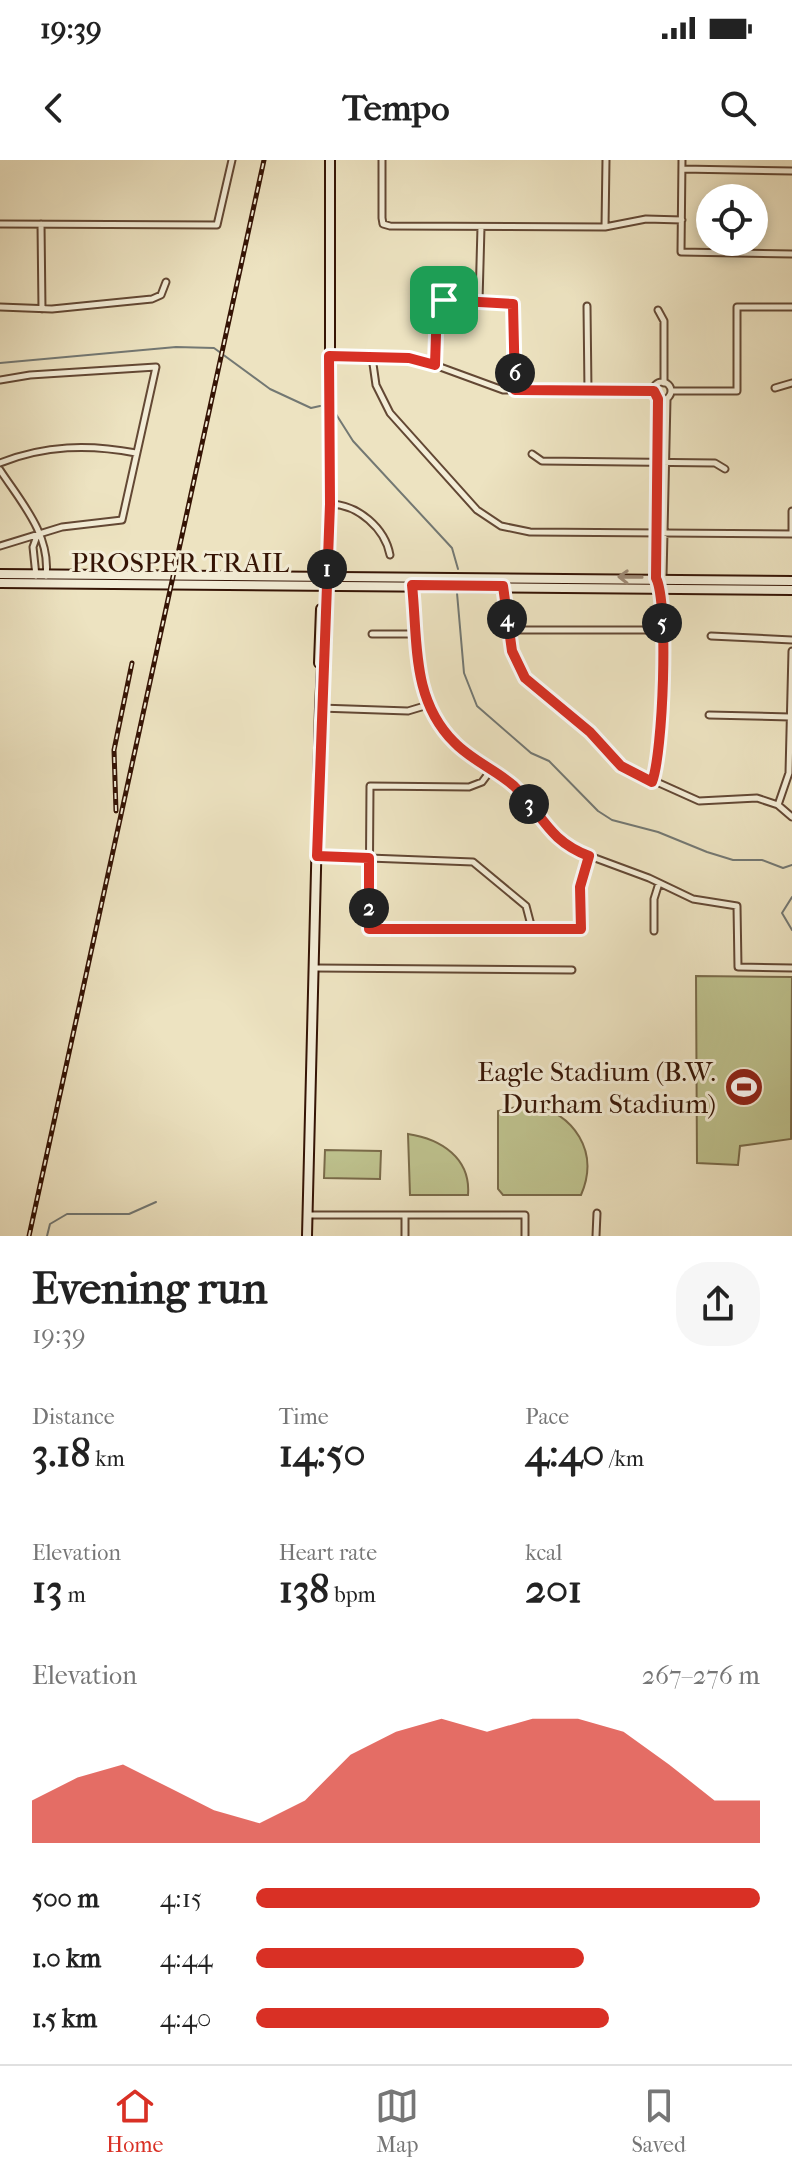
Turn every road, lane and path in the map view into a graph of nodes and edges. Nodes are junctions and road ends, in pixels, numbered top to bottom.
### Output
1 (232, 160) edge
2 (330, 160) edge
3 (382, 160) edge
4 (606, 160) edge
5 (682, 160) edge
6 (682, 169) junction
7 (792, 171) edge
8 (682, 220) junction
9 (0, 224) edge
10 (41, 224) junction
11 (481, 227) junction
12 (605, 227) junction
13 (792, 254) edge
14 (166, 282) dead end
15 (479, 301) junction
16 (587, 306) dead end
17 (0, 307) edge
18 (792, 307) edge
19 (42, 309) junction
20 (658, 310) dead end
21 (329, 356) junction
22 (372, 357) junction
23 (435, 365) junction
24 (0, 380) edge
25 (664, 383) junction
26 (792, 383) edge
27 (775, 388) dead end
28 (515, 390) junction
29 (588, 391) junction
30 (654, 391) junction
31 (671, 391) junction
32 (658, 399) junction
33 (667, 399) junction
34 (136, 453) junction
35 (532, 454) dead end
36 (328, 459) junction
37 (0, 463) edge
38 (658, 463) junction
39 (666, 463) junction
40 (725, 469) dead end
41 (0, 470) edge
42 (330, 504) junction
43 (792, 511) edge
44 (657, 534) junction
45 (666, 534) junction
46 (792, 534) edge
47 (37, 535) junction
48 (0, 546) edge
49 (390, 555) dead end
50 (0, 574) edge
51 (34, 574) junction
52 (47, 574) junction
53 (661, 578) junction
54 (325, 580) junction
55 (412, 580) junction
56 (503, 581) junction
57 (792, 581) edge
58 (0, 583) edge
59 (42, 583) junction
60 (661, 588) junction
61 (792, 590) edge
62 (509, 630) junction
63 (662, 630) junction
64 (372, 634) dead end
65 (416, 634) junction
66 (711, 636) dead end
67 (792, 640) edge
68 (792, 651) edge
69 (428, 705) junction
70 (320, 708) junction
71 (709, 715) dead end
72 (790, 717) junction
73 (491, 770) junction
74 (652, 782) junction
75 (778, 805) junction
76 (792, 817) edge
77 (317, 856) junction
78 (589, 856) junction
79 (369, 858) junction
80 (659, 883) junction
81 (532, 929) junction
82 (654, 931) dead end
83 (316, 968) junction
84 (792, 968) edge
85 (572, 970) dead end
86 (597, 1213) dead end
87 (307, 1215) junction
88 (405, 1216) junction
89 (307, 1236) edge
90 (405, 1236) edge
91 (525, 1236) edge
92 (596, 1236) edge

1 - 10 street
2 - 21 main road
3 - 11 street
4 - 12 street
5 - 6 street
6 - 7 street
6 - 8 street
8 - 12 street
8 - 13 street
9 - 10 street
10 - 19 street
11 - 12 street
11 - 15 street
14 - 19 street
15 - 23 street
15 - 28 street
16 - 29 street
17 - 19 street
18 - 31 street
20 - 25 street
21 - 22 street
21 - 36 main road
22 - 23 street
22 - 44 street
23 - 28 street
24 - 34 street
25 - 30 street
25 - 31 street
26 - 27 street
28 - 29 street
29 - 30 street
30 - 32 street
31 - 33 street
32 - 33 street
32 - 38 street
33 - 39 street
34 - 37 street
34 - 47 street
35 - 38 street
36 - 42 main road
36 - 54 main road
38 - 39 street
38 - 44 street
39 - 40 street
39 - 45 street
41 - 47 street
42 - 49 street
42 - 54 main road
43 - 46 street
44 - 45 street
44 - 53 street
45 - 46 street
45 - 53 street
47 - 48 street
47 - 51 street
47 - 52 street
50 - 51 main road, PROSPER TRAIL
51 - 52 main road, PROSPER TRAIL
51 - 59 street
52 - 54 main road, PROSPER TRAIL
52 - 59 street
53 -> 56 main road, PROSPER TRAIL
53 - 57 main road, PROSPER TRAIL
53 - 60 street
54 - 55 main road, PROSPER TRAIL
54 - 59 main road, PROSPER TRAIL
54 - 70 main road
55 - 56 main road, PROSPER TRAIL
55 - 65 street
56 - 60 main road, PROSPER TRAIL
56 - 62 street
58 - 59 main road, PROSPER TRAIL
60 - 61 main road, PROSPER TRAIL
60 - 63 street
62 - 63 street
62 - 74 street
63 - 74 street
64 - 65 street
65 - 69 street
66 - 67 street
68 - 72 street
69 - 70 street
69 - 73 street
70 - 77 main road
71 - 72 street
72 - 75 street
73 - 78 street
73 - 79 street
74 - 75 street
75 - 76 street
77 - 79 street
77 - 83 main road
78 - 80 street
78 - 81 street
79 - 81 street
79 - 81 street
80 - 82 street
80 - 84 street
83 - 85 street
83 - 87 main road
86 - 92 street
87 - 88 street
87 - 89 main road
88 - 90 street
88 - 91 street

